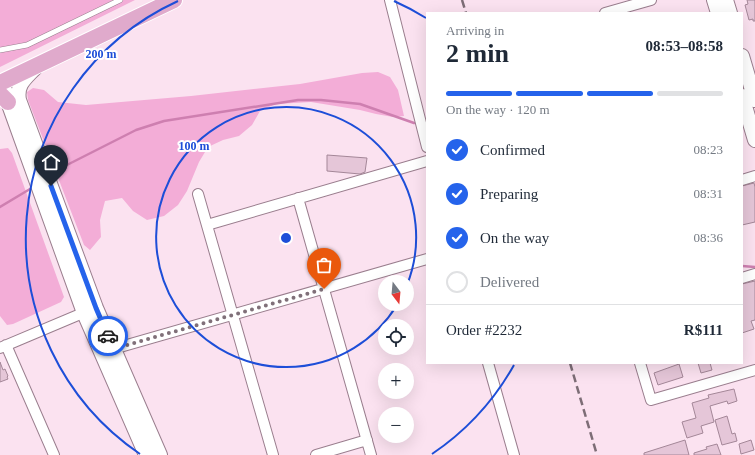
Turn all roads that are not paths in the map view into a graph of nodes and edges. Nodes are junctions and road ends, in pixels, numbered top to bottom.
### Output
1 (120, 0) edge
2 (174, 0) edge
3 (390, 0) edge
4 (652, 0) edge
5 (714, 0) edge
6 (726, 0) edge
7 (609, 12) edge
8 (718, 12) edge
9 (730, 12) edge
10 (0, 50) edge
11 (743, 60) edge
12 (38, 65) junction
13 (748, 77) edge
14 (4, 81) edge
15 (4, 98) edge
16 (743, 99) edge
17 (755, 100) edge
18 (755, 140) edge
19 (426, 143) edge
20 (426, 162) edge
21 (755, 176) edge
22 (743, 180) edge
23 (198, 194) dead end
24 (298, 198) junction
25 (207, 225) junction
26 (426, 259) edge
27 (755, 274) edge
28 (743, 278) edge
29 (324, 289) junction
30 (90, 310) junction
31 (233, 315) junction
32 (3, 347) edge
33 (113, 349) junction
34 (488, 364) edge
35 (640, 364) edge
36 (755, 370) edge
37 (367, 440) junction
38 (54, 455) edge
39 (146, 455) edge
40 (160, 455) edge
41 (273, 455) edge
42 (316, 455) edge
43 (371, 455) edge
44 (514, 455) edge

1 - 10 lane
2 - 12 main road
3 - 19 street
4 - 7 street
5 - 8 main road
6 - 9 main road
11 - 13 main road
12 - 14 main road
12 - 30 main road
13 - 17 main road
14 - 15 main road
15 - 30 main road
16 - 18 main road
20 - 24 street
21 - 22 street
23 - 25 street
24 - 25 street
24 - 29 street
25 - 31 street
26 - 29 street
27 - 28 street
29 - 31 street
29 - 37 street
30 - 32 street
30 - 33 main road
30 - 39 main road
31 - 33 street
31 - 41 street
32 - 38 street
33 - 40 main road
34 - 44 street
35 - 36 street
37 - 42 street
37 - 43 street

